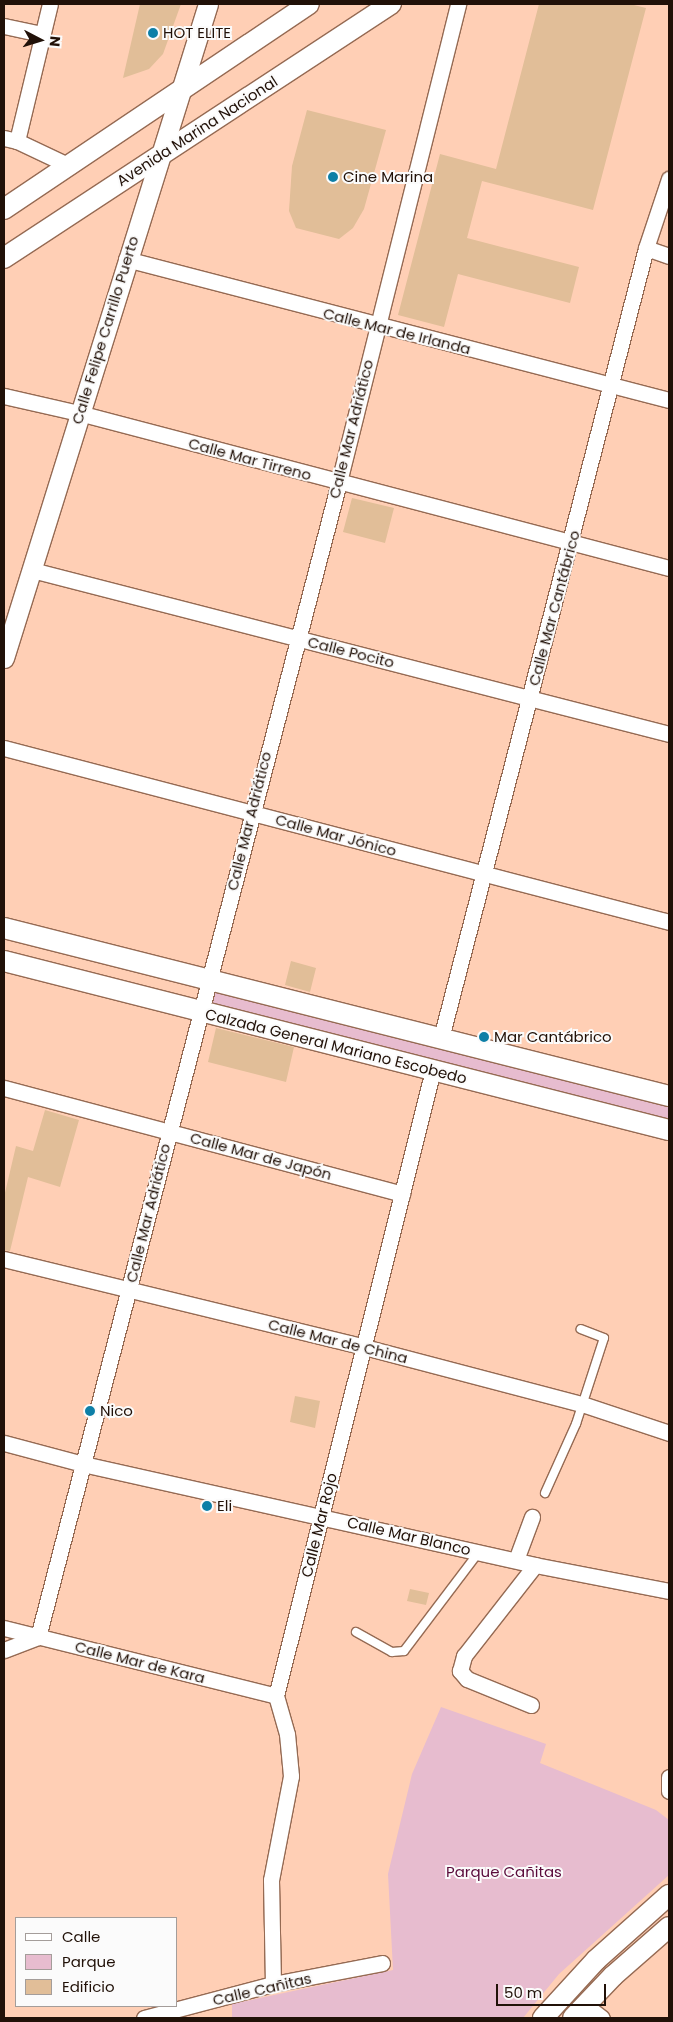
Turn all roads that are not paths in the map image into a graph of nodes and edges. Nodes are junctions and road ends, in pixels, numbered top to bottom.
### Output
1 (50, 4) edge
2 (208, 4) edge
3 (309, 4) edge
4 (391, 4) edge
5 (458, 4) edge
6 (4, 26) edge
7 (44, 34) junction
8 (182, 89) junction
9 (11, 140) edge
10 (160, 154) junction
11 (70, 166) junction
12 (669, 179) edge
13 (4, 209) edge
14 (646, 248) junction
15 (669, 256) edge
16 (4, 258) edge
17 (126, 260) junction
18 (376, 326) junction
19 (610, 386) junction
20 (4, 396) edge
21 (669, 400) edge
22 (79, 413) junction
23 (339, 482) junction
24 (572, 541) junction
25 (669, 568) edge
26 (32, 570) junction
27 (296, 638) junction
28 (4, 656) edge
29 (530, 698) junction
30 (669, 734) edge
31 (4, 748) edge
32 (251, 813) junction
33 (482, 873) junction
34 (669, 922) edge
35 (4, 928) edge
36 (4, 961) edge
37 (208, 979) junction
38 (200, 1011) junction
39 (441, 1038) junction
40 (433, 1070) junction
41 (4, 1088) edge
42 (669, 1096) edge
43 (669, 1130) edge
44 (169, 1132) junction
45 (402, 1194) junction
46 (4, 1259) edge
47 (128, 1290) junction
48 (581, 1328) dead end
49 (364, 1347) junction
50 (582, 1404) junction
51 (669, 1433) edge
52 (4, 1443) edge
53 (83, 1464) junction
54 (545, 1493) dead end
55 (322, 1516) junction
56 (532, 1517) dead end
57 (479, 1552) junction
58 (516, 1560) junction
59 (535, 1565) junction
60 (669, 1591) edge
61 (4, 1628) edge
62 (356, 1632) dead end
63 (38, 1637) junction
64 (4, 1650) edge
65 (276, 1696) junction
66 (531, 1705) dead end
67 (669, 1777) edge
68 (669, 1791) edge
69 (669, 1894) edge
70 (669, 1927) edge
71 (382, 1963) dead end
72 (272, 1984) junction
73 (579, 2011) edge
74 (144, 2018) edge
75 (542, 2018) edge
76 (602, 2018) edge

1 - 7 street
2 - 8 street, Calle Felipe Carrillo Puerto
3 - 8 main road
4 - 10 main road, Avenida Marina Nacional
5 - 18 street, Calle Mar Adriático
6 - 7 street
7 - 9 street
8 - 10 street, Calle Felipe Carrillo Puerto
8 - 11 main road
9 - 11 street
10 - 16 main road, Avenida Marina Nacional
10 - 17 street, Calle Felipe Carrillo Puerto
11 - 13 main road
12 - 14 street, Calle Mar Cantábrico
14 - 15 street
14 - 19 street, Calle Mar Cantábrico
17 - 18 street, Calle Mar de Irlanda
17 - 22 street, Calle Felipe Carrillo Puerto
18 - 19 street, Calle Mar de Irlanda
18 - 23 street, Calle Mar Adriático
19 - 21 street, Calle Mar de Irlanda
19 - 24 street, Calle Mar Cantábrico
20 - 22 street, Calle Mar Tirreno
22 - 23 street, Calle Mar Tirreno
22 - 26 street, Calle Felipe Carrillo Puerto
23 - 24 street, Calle Mar Tirreno
23 - 27 street, Calle Mar Adriático
24 - 25 street, Calle Mar Tirreno
24 - 29 street, Calle Mar Cantábrico
26 - 27 street, Calle Pocito
26 - 28 street, Calle Felipe Carrillo Puerto
27 - 29 street, Calle Pocito
27 - 32 street, Calle Mar Adriático
29 - 30 street, Calle Pocito
29 - 33 street, Calle Mar Cantábrico
31 - 32 street, Calle Mar Jónico
32 - 33 street, Calle Mar Jónico
32 - 37 street, Calle Mar Adriático
33 - 34 street, Calle Mar Jónico
33 - 39 street, Calle Mar Cantábrico
35 - 37 main road
36 - 38 main road, Calzada General Mariano Escobedo
37 - 38 street, Calle Mar Adriático
37 - 39 main road
38 - 40 main road, Calzada General Mariano Escobedo
38 - 44 street, Calle Mar Adriático
39 - 42 main road
40 - 43 main road, Calzada General Mariano Escobedo
40 - 45 street, Calle Mar Rojo
41 - 44 street, Calle Mar de Japón
44 - 45 street, Calle Mar de Japón
44 - 47 street, Calle Mar Adriático
45 - 49 street, Calle Mar Rojo
46 - 47 street, Calle Mar de China
47 - 49 street, Calle Mar de China
47 - 53 street, Calle Mar Adriático
48 - 50 lane
49 - 50 street, Calle Mar de China
49 - 55 street, Calle Mar Rojo
50 - 51 street, Calle Mar de China
50 - 54 lane
52 - 53 street, Calle Mar Blanco
53 - 55 street, Calle Mar Blanco
53 - 63 street, Calle Mar Adriático
55 - 57 street, Calle Mar Blanco
55 - 65 street, Calle Mar Rojo
56 - 58 street
57 - 58 street, Calle Mar Blanco
57 - 62 lane
58 - 59 street, Calle Mar Blanco
59 - 60 street, Calle Mar Blanco
59 - 66 street
61 - 63 street, Calle Mar de Kara
63 - 64 street
63 - 65 street, Calle Mar de Kara
65 - 72 street
67 - 68 street
69 - 75 main road
70 - 73 main road
71 - 72 street, Calle Cañitas
72 - 74 street, Calle Cañitas
73 - 76 street

